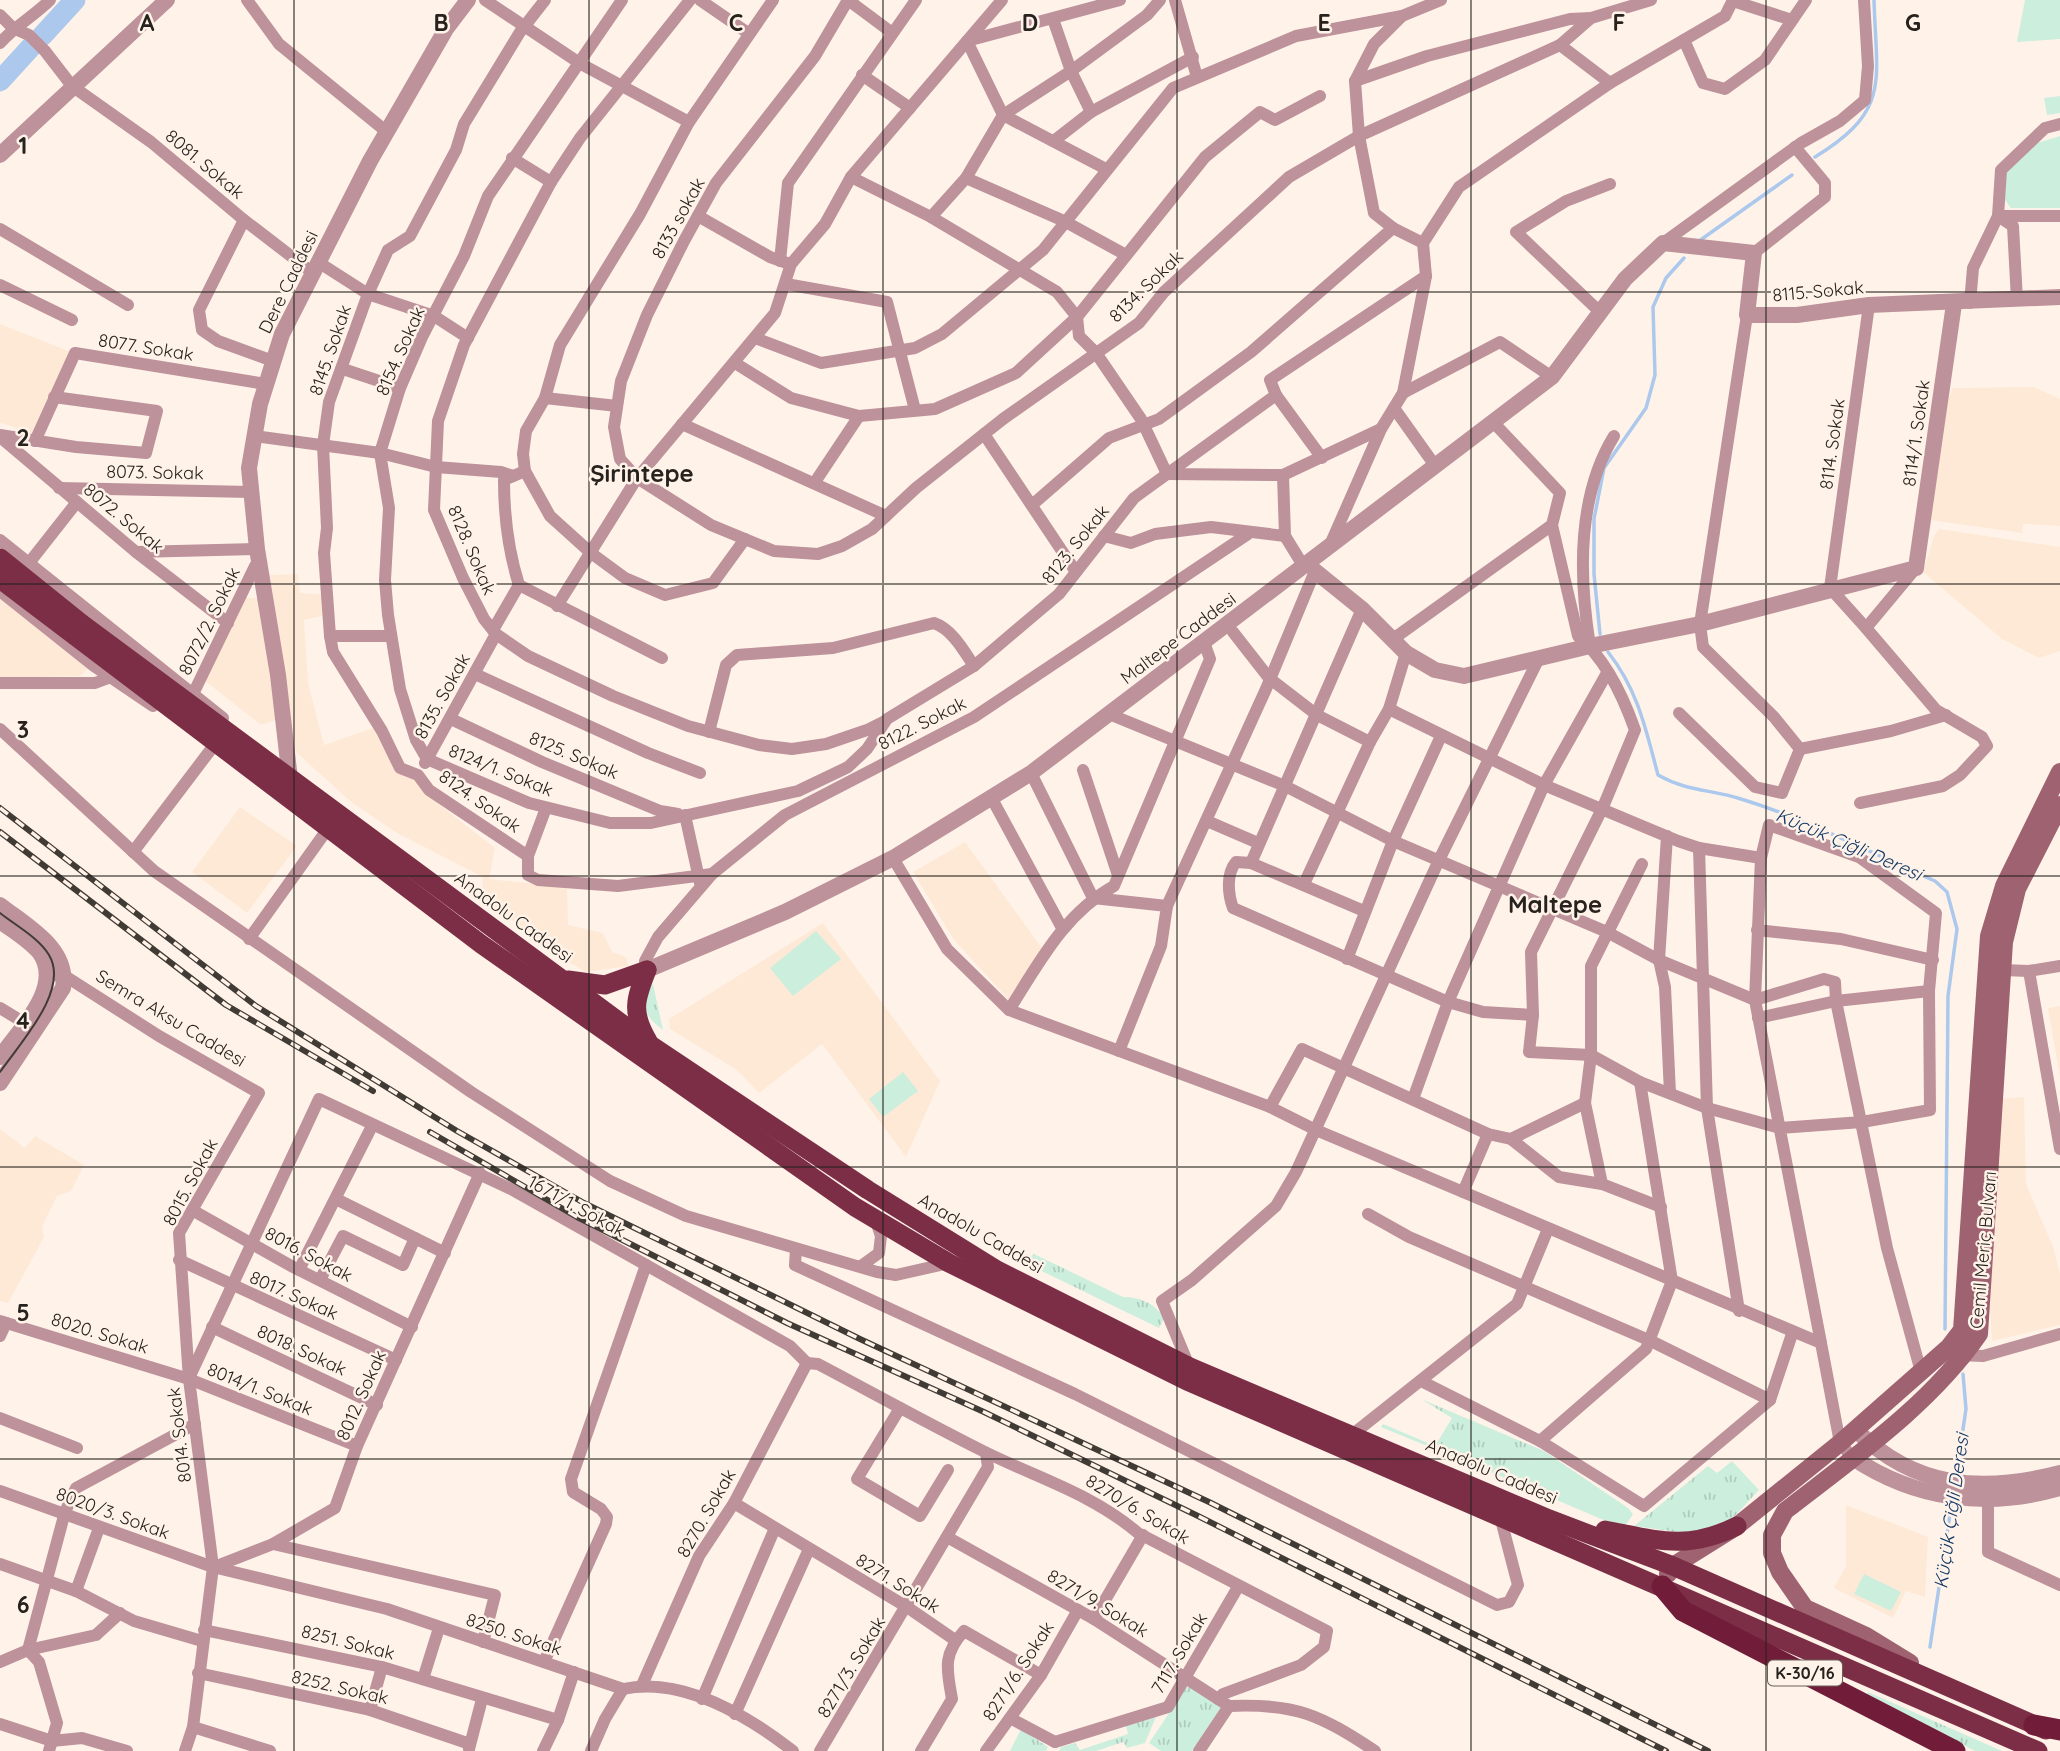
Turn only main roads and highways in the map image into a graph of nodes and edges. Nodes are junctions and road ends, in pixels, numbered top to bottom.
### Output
1 (0, 558) edge
2 (0, 579) edge
3 (2060, 772) edge
4 (2060, 805) edge
5 (564, 979) junction
6 (605, 985) junction
7 (586, 1006) junction
8 (652, 1046) junction
9 (1956, 1352) junction
10 (1549, 1519) junction
11 (1737, 1526) junction
12 (1673, 1566) junction
13 (1662, 1586) junction
14 (1952, 1689) junction
15 (2034, 1725) junction
16 (2060, 1730) edge
17 (2060, 1736) edge
18 (1955, 1751) edge
19 (2038, 1751) edge

1 - 5 highway, Anadolu Caddesi
2 - 7 highway, Anadolu Caddesi
3 - 9 main road, Cemil Meriç Bulvarı
4 - 9 main road, Cemil Meriç Bulvarı
5 - 6 highway
5 - 7 highway, Anadolu Caddesi
6 - 7 highway
6 - 8 highway
7 - 8 highway, Anadolu Caddesi
7 - 13 highway, Anadolu Caddesi
8 - 10 highway, Anadolu Caddesi
9 - 11 main road, Cemil Meriç Bulvarı
9 - 14 main road, Cemil Meriç Bulvarı
10 - 11 highway
10 - 12 highway, Anadolu Caddesi
11 - 12 main road, Cemil Meriç Bulvarı
12 - 13 main road
12 - 14 highway, Anadolu Caddesi
13 - 18 highway, K-30/16
13 - 19 highway, Anadolu Caddesi
14 - 15 highway, Anadolu Caddesi
15 - 16 highway
15 - 17 highway, Anadolu Caddesi

